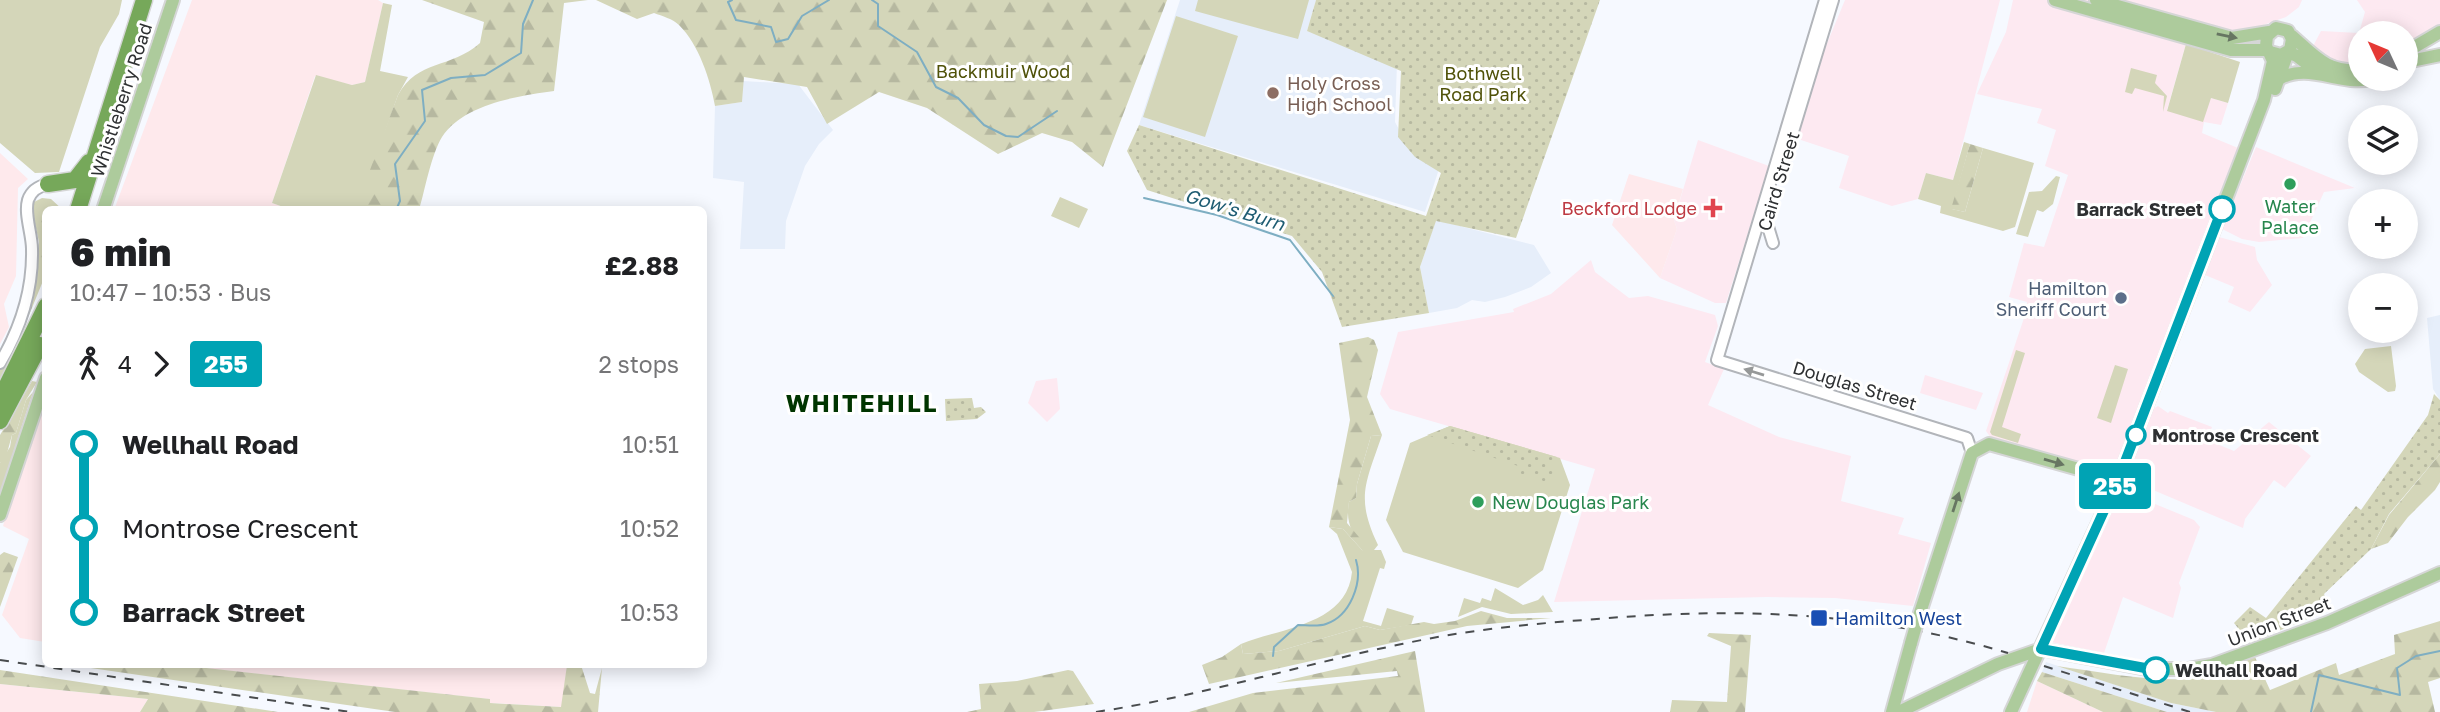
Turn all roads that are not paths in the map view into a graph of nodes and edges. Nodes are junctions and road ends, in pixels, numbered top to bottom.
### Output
1 (144, 0) edge
2 (155, 0) edge
3 (173, 0) edge
4 (1825, 0) edge
5 (1833, 0) edge
6 (2055, 0) edge
7 (2096, 0) edge
8 (2269, 32) junction
9 (2292, 36) junction
10 (2439, 36) edge
11 (2418, 46) edge
12 (2269, 51) junction
13 (2288, 52) junction
14 (2418, 52) edge
15 (2440, 55) edge
16 (2418, 59) edge
17 (2348, 71) edge
18 (2320, 74) junction
19 (2279, 79) junction
20 (2348, 81) edge
21 (2248, 141) junction
22 (96, 155) junction
23 (50, 183) junction
24 (70, 206) edge
25 (79, 206) edge
26 (90, 206) edge
27 (104, 206) edge
28 (1766, 220) junction
29 (1773, 243) dead end
30 (42, 314) edge
31 (42, 342) edge
32 (1720, 361) junction
33 (0, 363) edge
34 (42, 390) edge
35 (0, 399) edge
36 (0, 421) edge
37 (1972, 453) junction
38 (2118, 480) junction
39 (0, 515) edge
40 (2440, 573) edge
41 (2041, 649) junction
42 (1898, 686) junction
43 (1883, 712) edge
44 (1892, 712) edge
45 (1899, 712) edge
46 (2011, 712) edge

1 - 22 highway
2 - 26 highway
3 - 27 main road, Whistleberry Road
4 - 32 street, Caird Street
5 - 28 street, Caird Street
6 - 12 main road
7 -> 8 main road
8 - 9 main road
8 - 12 main road
9 - 13 main road
9 - 17 main road
10 - 11 main road
10 - 14 main road
12 - 13 main road
12 - 21 main road
13 - 18 main road
13 - 19 main road
15 - 16 main road
18 - 19 main road
18 - 20 main road
19 - 21 main road
21 - 38 main road
22 - 23 highway
22 - 25 highway
23 - 24 highway
23 - 33 street
28 - 29 street
28 - 32 street, Caird Street
30 - 35 highway
31 - 36 highway
37 -> 32 street, Douglas Street
34 - 39 main road
37 -> 38 main road
42 -> 37 main road, bridge
38 - 41 main road
40 - 41 main road, Union Street
41 - 45 main road
41 - 46 main road
42 - 43 main road
42 - 44 main road

